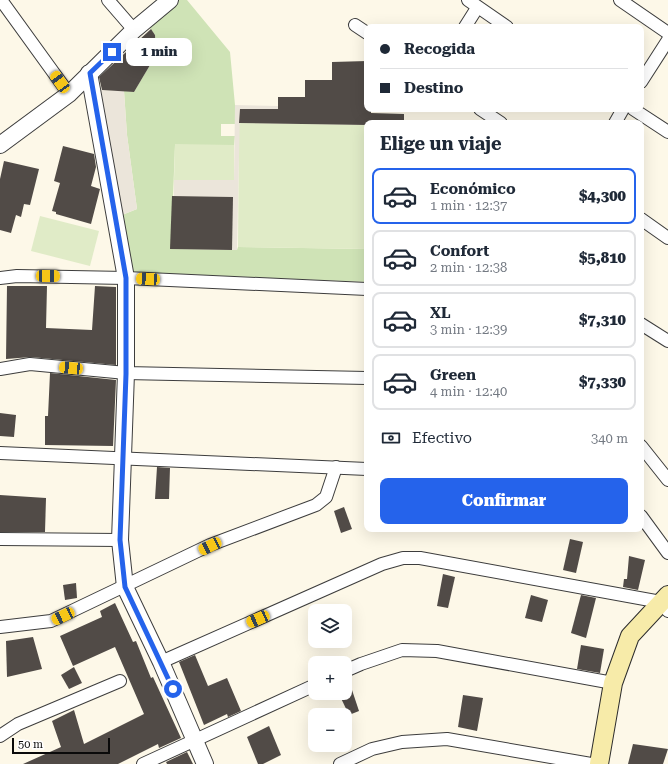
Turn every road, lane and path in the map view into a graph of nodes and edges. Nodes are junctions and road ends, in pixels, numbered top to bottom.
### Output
1 (1, 0) edge
2 (108, 0) edge
3 (170, 0) edge
4 (468, 0) edge
5 (620, 0) edge
6 (478, 8) junction
7 (467, 24) edge
8 (502, 24) edge
9 (355, 25) dead end
10 (134, 30) junction
11 (364, 31) edge
12 (668, 34) edge
13 (668, 40) edge
14 (90, 73) junction
15 (644, 77) edge
16 (68, 94) junction
17 (484, 112) edge
18 (638, 112) edge
19 (496, 120) edge
20 (668, 132) edge
21 (0, 145) edge
22 (644, 221) edge
23 (668, 238) edge
24 (0, 278) edge
25 (126, 278) junction
26 (364, 289) edge
27 (644, 326) edge
28 (668, 341) edge
29 (0, 369) edge
30 (126, 374) junction
31 (364, 378) edge
32 (644, 450) edge
33 (0, 453) edge
34 (124, 457) junction
35 (336, 466) junction
36 (364, 469) edge
37 (668, 480) edge
38 (644, 520) edge
39 (0, 539) edge
40 (120, 540) junction
41 (668, 553) edge
42 (125, 587) junction
43 (666, 603) edge
44 (0, 627) edge
45 (161, 662) junction
46 (352, 668) edge
47 (120, 682) dead end
48 (613, 683) junction
49 (308, 688) edge
50 (0, 736) edge
51 (196, 742) junction
52 (143, 764) edge
53 (205, 764) edge
54 (340, 764) edge
55 (591, 764) edge
56 (599, 764) edge

1 - 16 street
2 - 10 street
3 - 10 street
4 - 6 street
5 - 12 street
6 - 7 street
6 - 8 street
9 - 11 street
10 - 14 street
13 - 15 street
14 - 16 street
14 - 25 street
16 - 21 street
17 - 19 street
18 - 20 street
22 - 23 street
24 - 25 street
25 - 26 street
25 - 30 street
27 - 28 street
29 - 30 street
30 - 31 street
30 - 34 street
32 - 37 street
33 - 34 street
34 - 35 street
34 - 40 street
35 - 36 street
35 - 42 street
38 - 41 street
39 - 40 street
40 - 42 street
42 - 44 street
42 - 45 street
43 - 45 street
43 - 48 main road
45 - 51 street
46 - 48 street
47 - 50 street
48 - 56 main road
49 - 51 street
51 - 52 street
51 - 53 street
54 - 55 street

